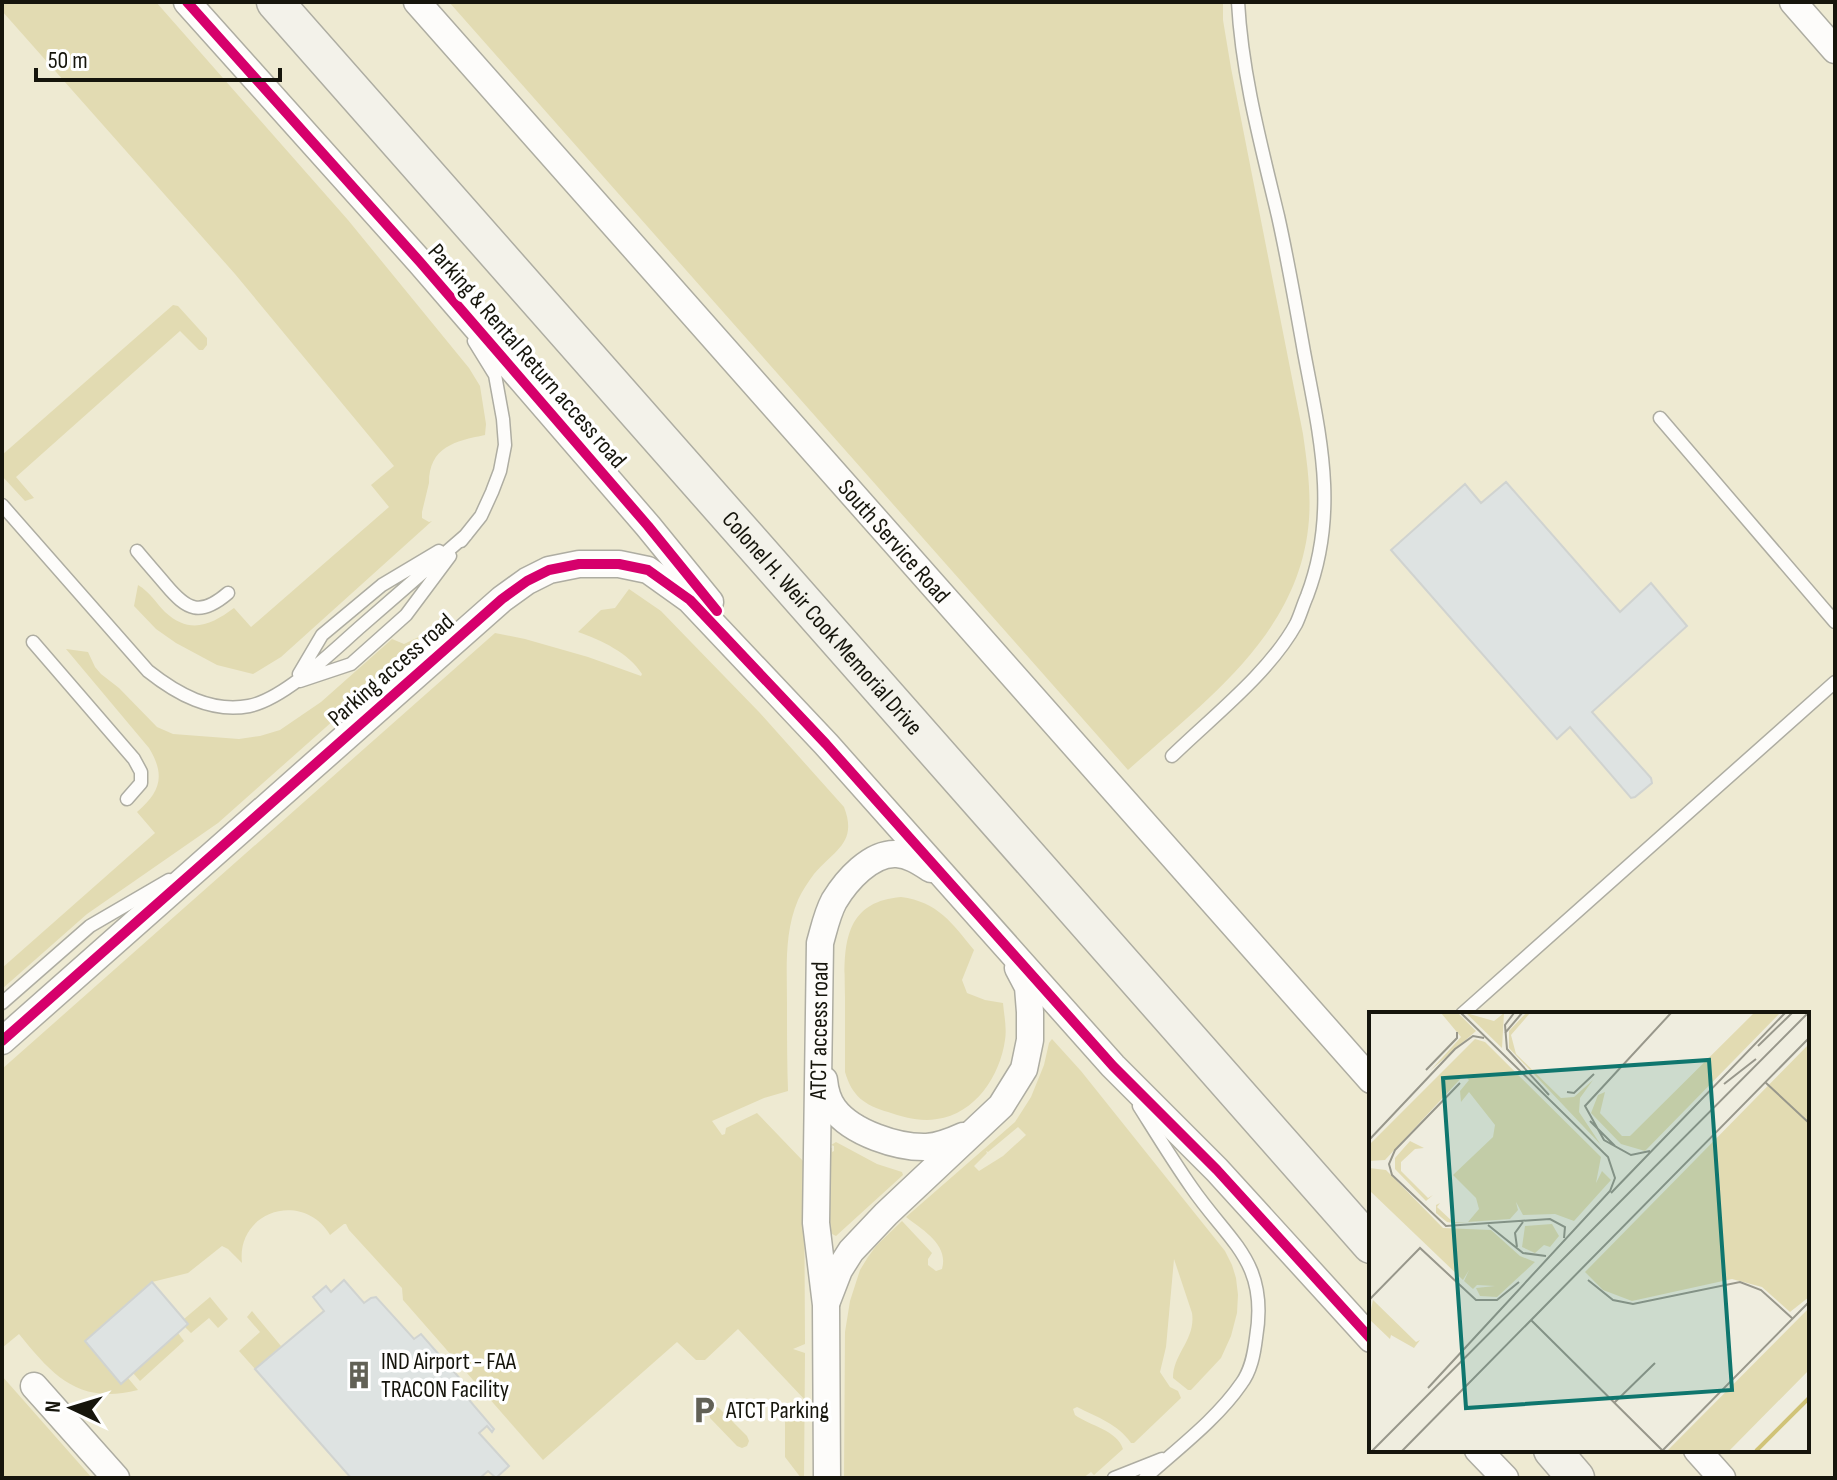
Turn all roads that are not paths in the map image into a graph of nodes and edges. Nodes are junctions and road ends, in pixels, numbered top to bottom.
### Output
1 (187, 2) edge
2 (199, 2) edge
3 (275, 2) edge
4 (417, 2) edge
5 (1238, 2) edge
6 (1793, 2) edge
7 (1835, 50) edge
8 (240, 61) junction
9 (448, 296) junction
10 (1660, 418) dead end
11 (2, 505) edge
12 (466, 535) junction
13 (137, 551) dead end
14 (228, 593) dead end
15 (1835, 622) edge
16 (33, 642) dead end
17 (1835, 682) edge
18 (293, 683) junction
19 (826, 744) junction
20 (1172, 756) dead end
21 (127, 799) dead end
22 (210, 856) junction
23 (950, 882) junction
24 (1007, 946) junction
25 (2, 1003) edge
26 (1464, 1012) edge
27 (2, 1041) edge
28 (819, 1053) junction
29 (1113, 1066) junction
30 (1369, 1078) edge
31 (978, 1128) junction
32 (1369, 1243) edge
33 (826, 1305) junction
34 (1369, 1337) edge
35 (34, 1386) dead end
36 (1480, 1452) edge
37 (1554, 1452) edge
38 (1699, 1452) edge
39 (1168, 1457) junction
40 (116, 1478) edge
41 (827, 1478) edge
42 (1114, 1478) edge
43 (1145, 1478) edge
44 (1157, 1478) edge
45 (1505, 1478) edge
46 (1576, 1478) edge
47 (1722, 1478) edge

1 - 8 street, Parking & Rental Return access road
2 - 8 lane
3 - 32 street, Colonel H. Weir Cook Memorial Drive
4 - 30 street, South Service Road
5 - 20 lane
6 - 7 street
8 - 9 street, Parking & Rental Return access road
9 - 12 lane
9 - 19 street, Parking & Rental Return access road
10 - 15 lane
11 - 18 lane
12 - 18 lane
12 - 18 lane
12 - 18 lane
13 - 14 lane
16 - 21 lane
17 - 26 lane
19 - 22 street, Parking access road
19 - 23 street
22 - 25 lane
22 - 27 street, Parking access road
23 - 24 street
23 - 28 street, ATCT access road
24 - 29 street
24 - 31 street, ATCT access road
28 - 31 street
28 - 33 street, ATCT access road
29 - 34 street
29 - 39 lane
31 - 33 street, ATCT access road
33 - 41 street, ATCT access road
35 - 40 street
36 - 45 street
37 - 46 street
38 - 47 street
39 - 42 lane
39 - 43 lane
39 - 44 lane

